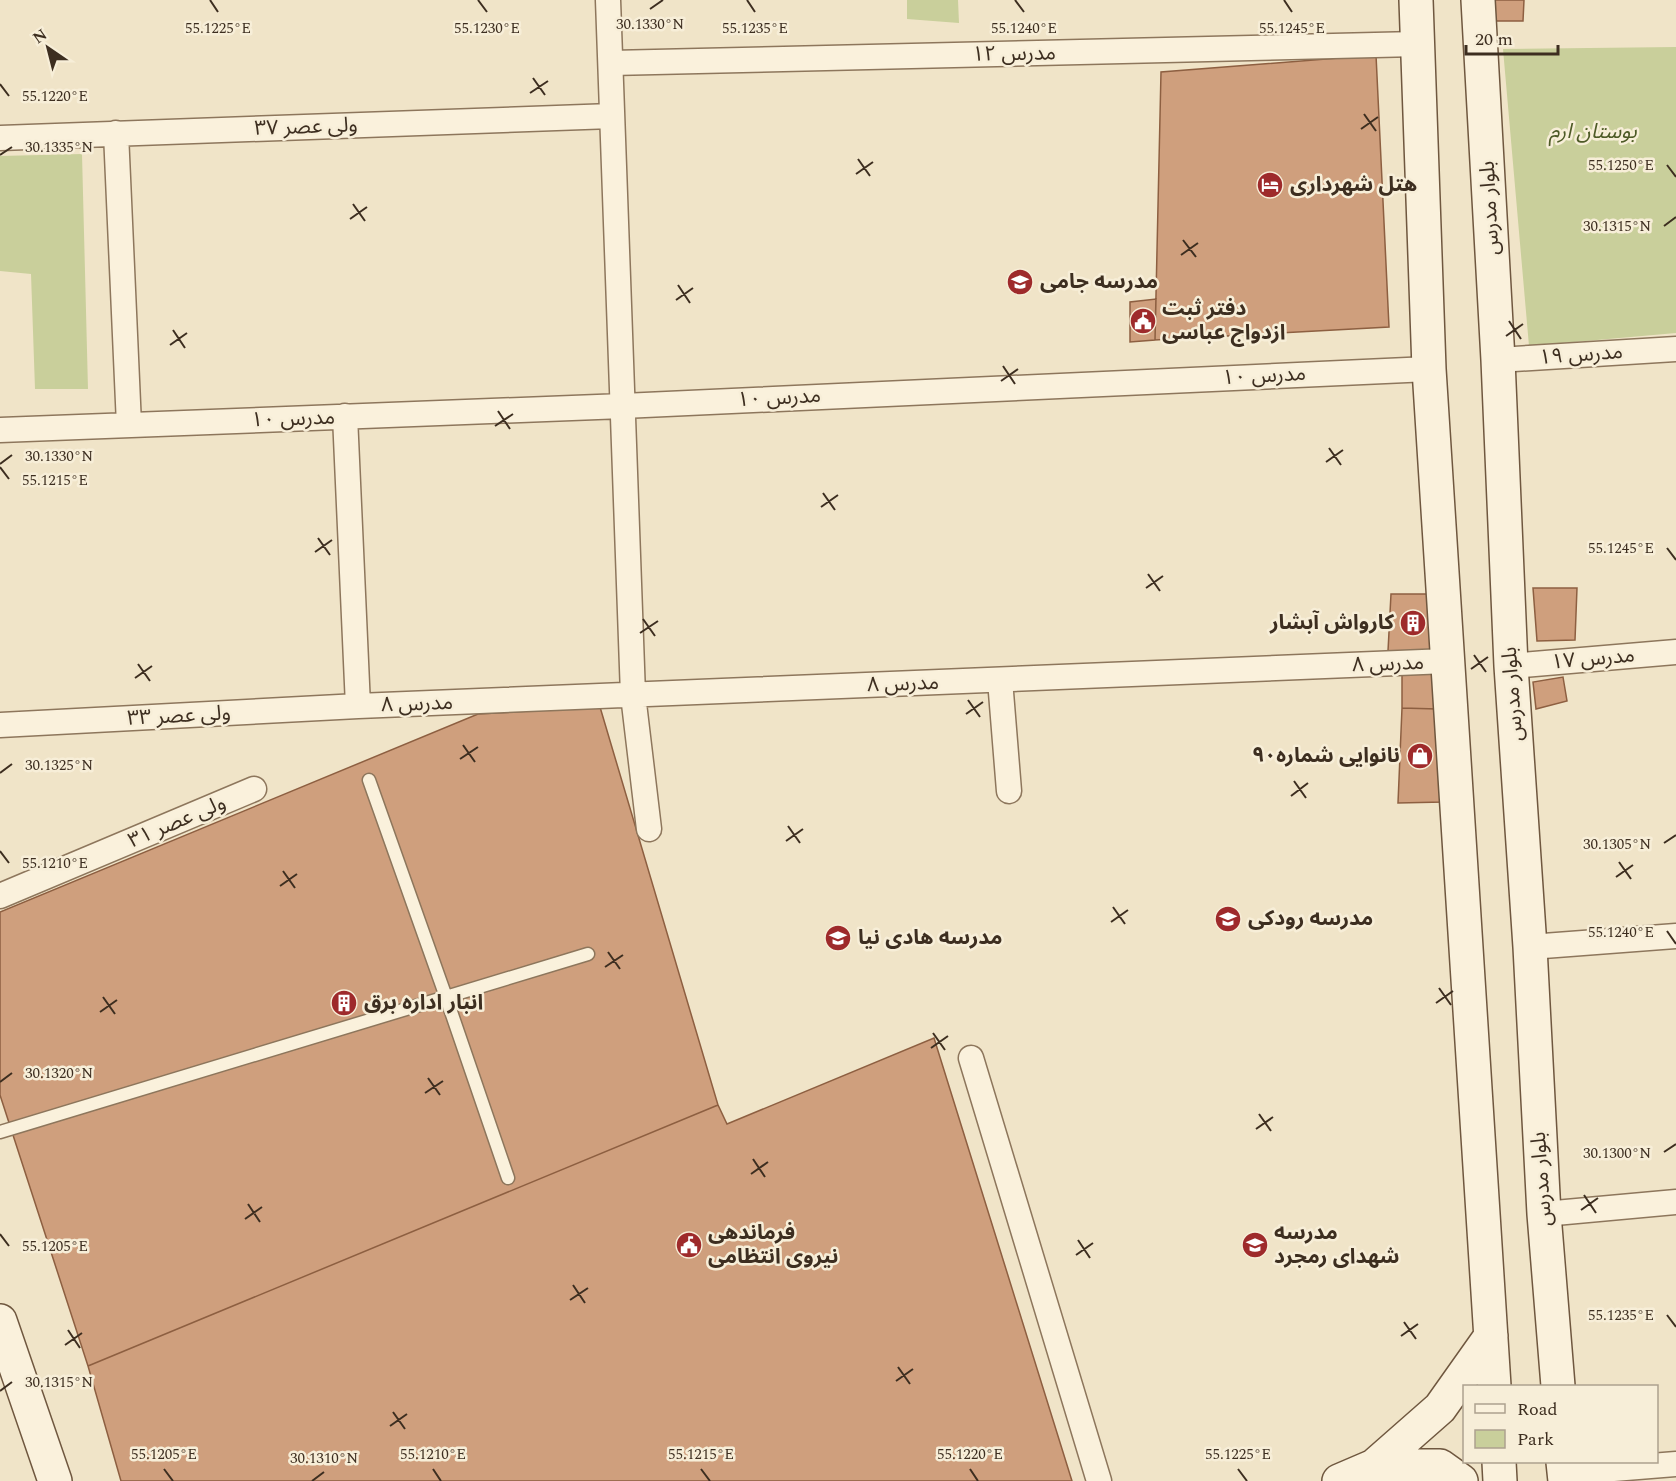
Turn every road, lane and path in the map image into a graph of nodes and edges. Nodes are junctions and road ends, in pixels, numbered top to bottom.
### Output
1 (608, 0) edge
2 (1416, 0) edge
3 (1478, 0) edge
4 (1417, 44) junction
5 (610, 63) junction
6 (612, 116) junction
7 (116, 133) junction
8 (0, 138) edge
9 (1670, 349) edge
10 (1498, 360) junction
11 (1429, 369) junction
12 (623, 405) junction
13 (345, 416) junction
14 (129, 425) junction
15 (0, 430) edge
16 (1676, 652) edge
17 (1447, 662) junction
18 (1511, 666) junction
19 (1000, 680) junction
20 (633, 695) junction
21 (358, 706) junction
22 (0, 725) edge
23 (369, 780) dead end
24 (254, 789) dead end
25 (1009, 791) dead end
26 (649, 830) dead end
27 (0, 896) edge
28 (1676, 936) edge
29 (1530, 947) junction
30 (588, 954) dead end
31 (446, 997) junction
32 (971, 1058) dead end
33 (0, 1132) edge
34 (508, 1178) dead end
35 (1676, 1202) edge
36 (1544, 1214) junction
37 (0, 1321) edge
38 (1491, 1336) junction
39 (1494, 1385) edge
40 (1558, 1385) edge
41 (1499, 1463) edge
42 (1676, 1464) edge
43 (1374, 1466) junction
44 (1564, 1472) edge
45 (55, 1481) edge
46 (1099, 1481) edge
47 (1339, 1481) edge
48 (1461, 1481) edge
49 (1500, 1481) edge

1 - 5 street
2 - 4 street
3 - 10 street, بلوار مدرس
4 - 5 street, مدرس ۱۲
4 - 11 street
5 - 6 street
6 - 7 street, ولی عصر ۳۷
6 - 12 street
7 - 8 street, ولی عصر ۳۷
7 - 14 street
9 - 10 street, مدرس ۱۹
10 - 18 street, بلوار مدرس
11 - 12 street, مدرس ۱۰
11 - 17 street
12 - 13 street, مدرس ۱۰
12 - 20 street
13 - 14 street, مدرس ۱۰
13 - 21 street
14 - 15 street, مدرس ۱۰
16 - 18 street, مدرس ۱۷
17 - 19 street, مدرس ۸
17 - 38 street
18 - 29 street, بلوار مدرس
19 - 20 street, مدرس ۸
19 - 25 street
20 - 21 street, مدرس ۸
20 - 26 street
21 - 22 street, ولی عصر ۳۳
23 - 31 lane
24 - 27 street, ولی عصر ۳۱
28 - 29 street
29 - 36 street, بلوار مدرس
30 - 31 lane
31 - 33 lane
31 - 34 lane
32 - 46 street
35 - 36 street
36 - 40 street, بلوار مدرس
37 - 45 street
38 - 39 street
38 - 43 street
41 - 49 street
42 - 44 street
43 - 47 street
43 - 48 street

